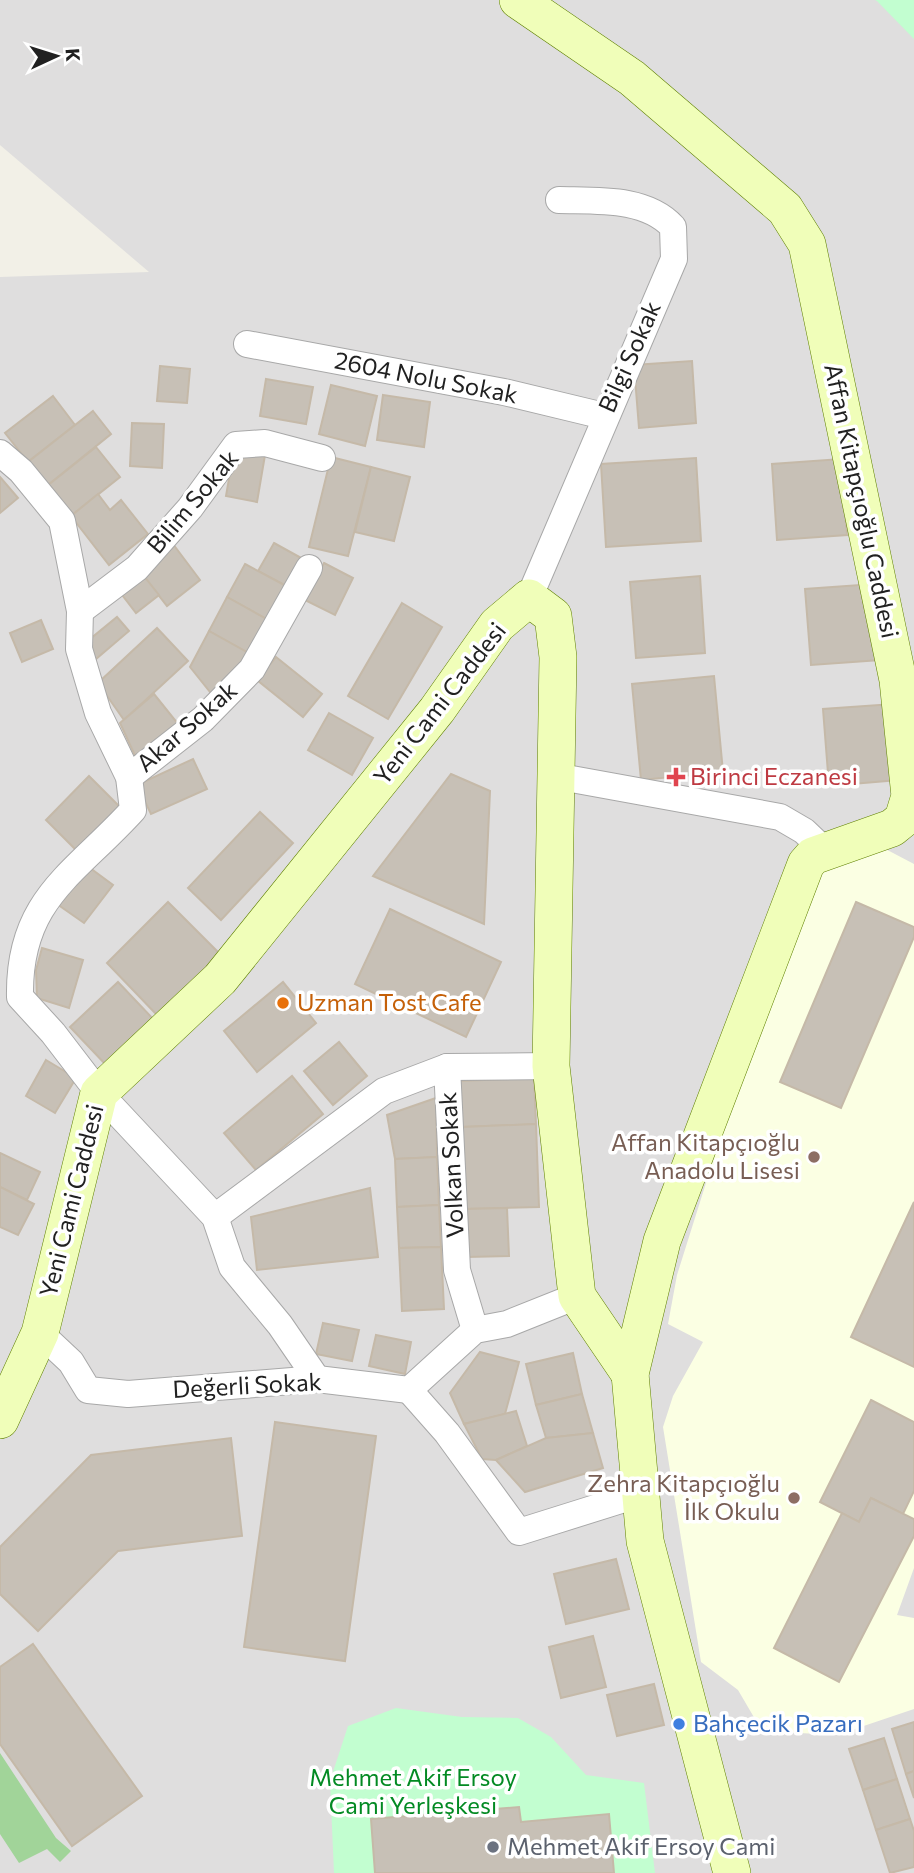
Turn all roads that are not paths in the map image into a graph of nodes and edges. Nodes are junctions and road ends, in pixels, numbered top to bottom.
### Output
1 (518, 0) edge
2 (559, 200) dead end
3 (247, 344) dead end
4 (604, 416) junction
5 (0, 453) edge
6 (321, 458) dead end
7 (309, 568) dead end
8 (529, 598) junction
9 (80, 611) junction
10 (555, 776) junction
11 (129, 777) junction
12 (909, 822) edge
13 (825, 851) junction
14 (551, 1066) junction
15 (447, 1067) junction
16 (99, 1093) junction
17 (215, 1217) junction
18 (577, 1296) junction
19 (475, 1330) junction
20 (40, 1333) junction
21 (630, 1374) junction
22 (317, 1379) junction
23 (409, 1390) junction
24 (0, 1420) edge
25 (640, 1494) junction
26 (736, 1870) edge

1 - 12 street, Affan Kitapçıoğlu Caddesi
2 - 4 street, Bilgi Sokak
3 - 4 street, 2604 Nolu Sokak
4 - 8 street, Bilgi Sokak
5 - 9 street
6 - 9 street, Bilim Sokak
7 - 11 street, Akar Sokak
8 - 10 street
8 - 16 street, Yeni Cami Caddesi
9 - 11 street
10 - 13 street
10 - 14 street
11 - 16 street
12 - 13 street, Affan Kitapçıoğlu Caddesi
13 - 21 street, Affan Kitapçıoğlu Caddesi
14 - 15 street
14 - 18 street
15 - 17 street, Volkan Sokak
15 - 19 street, Volkan Sokak
16 - 17 street
16 - 20 street, Yeni Cami Caddesi
17 - 22 street
18 - 19 street
18 - 21 street
19 - 23 street
20 - 22 street, Değerli Sokak
20 - 24 street, Yeni Cami Caddesi
21 - 25 street, Affan Kitapçıoğlu Caddesi
22 - 23 street, Değerli Sokak
23 - 25 street
25 - 26 street, Affan Kitapçıoğlu Caddesi

